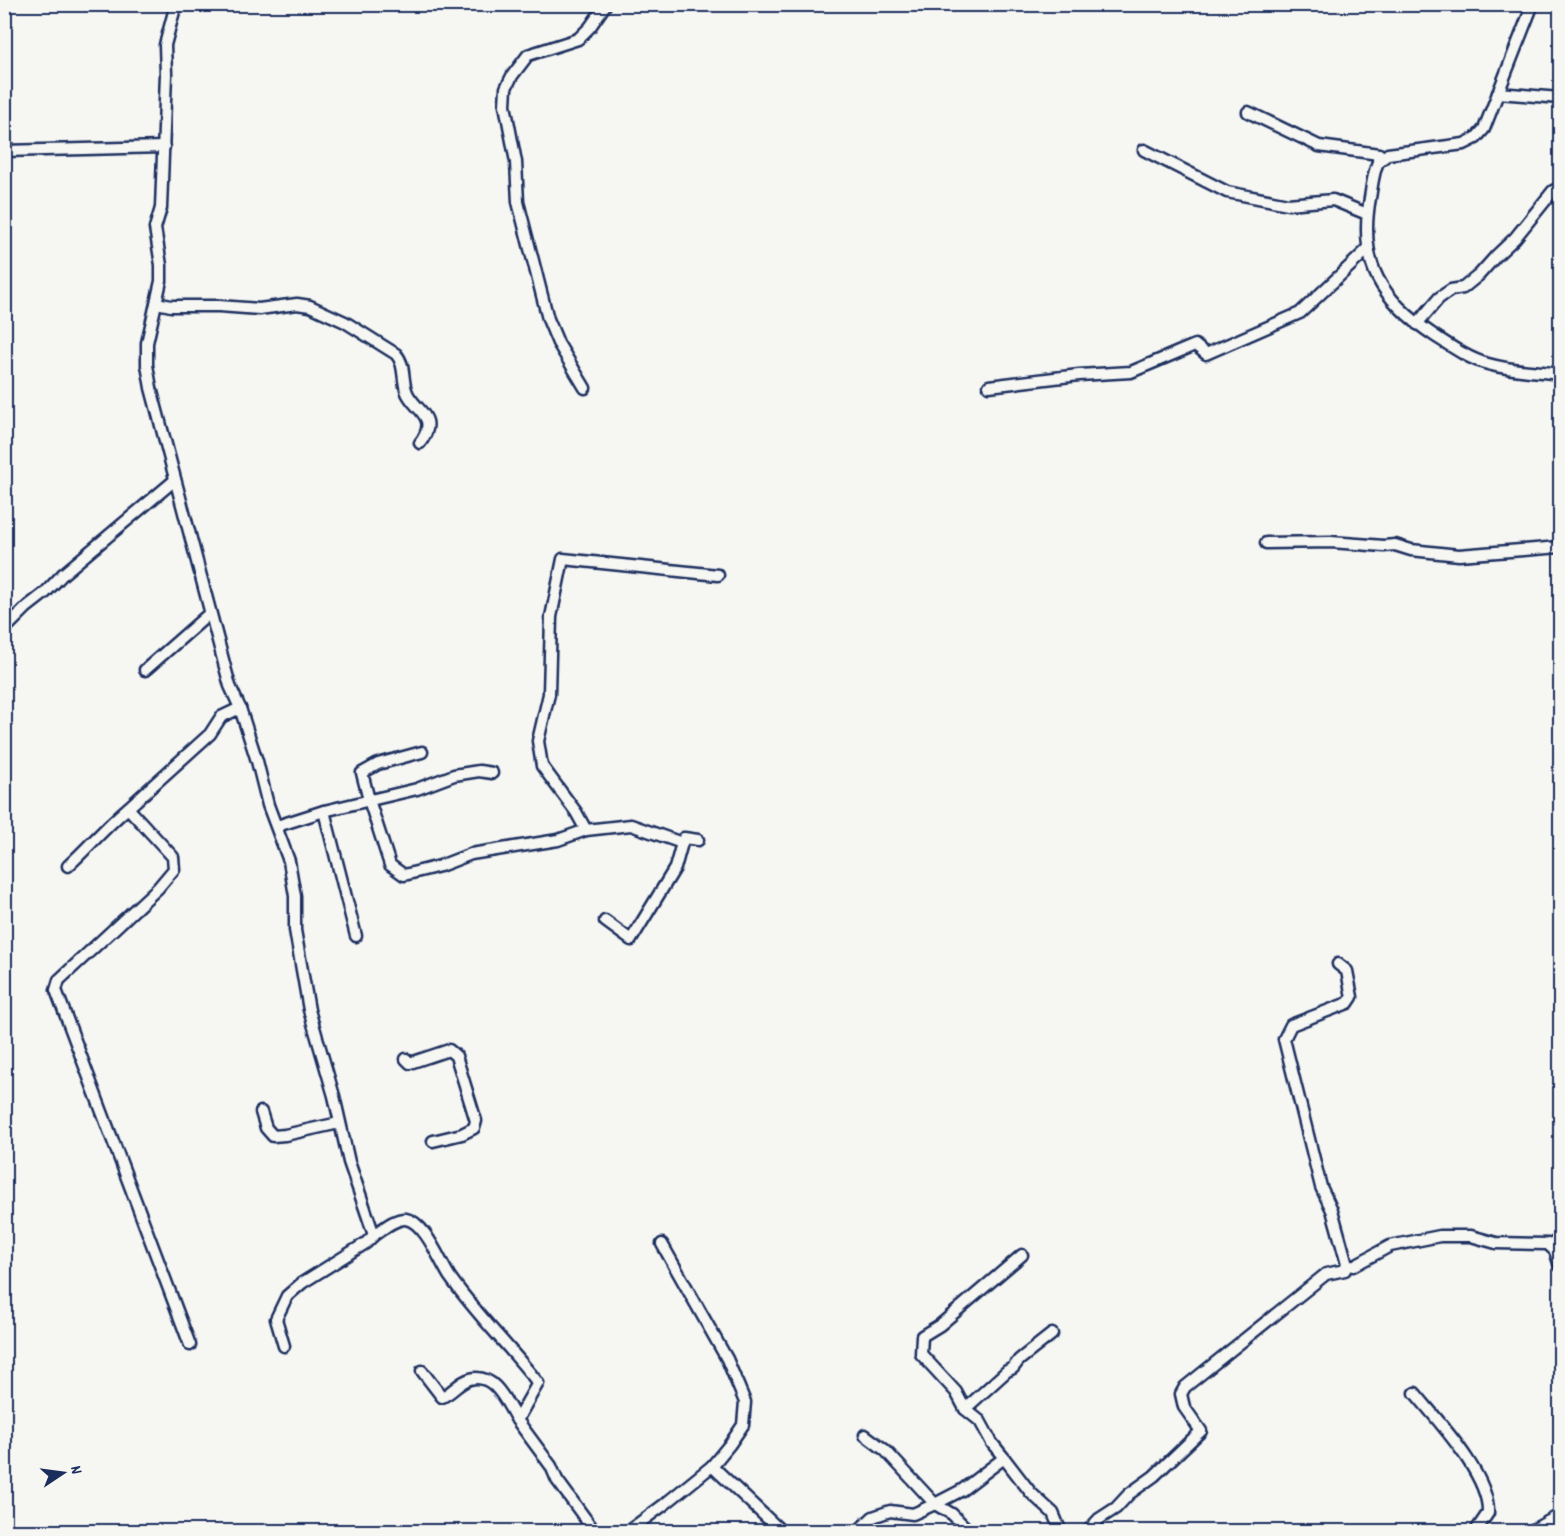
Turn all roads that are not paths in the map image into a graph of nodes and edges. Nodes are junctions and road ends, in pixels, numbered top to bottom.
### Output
1 (176, 4) edge
2 (606, 4) edge
3 (1533, 4) edge
4 (1498, 93) junction
5 (1560, 98) edge
6 (1248, 112) dead end
7 (164, 147) junction
8 (1144, 150) dead end
9 (4, 151) edge
10 (1378, 162) junction
11 (1560, 188) edge
12 (1367, 214) junction
13 (1368, 249) junction
14 (157, 303) junction
15 (1418, 324) junction
16 (1560, 374) edge
17 (989, 386) dead end
18 (585, 388) dead end
19 (420, 443) dead end
20 (175, 480) junction
21 (1266, 543) dead end
22 (1560, 548) edge
23 (718, 575) dead end
24 (210, 613) junction
25 (4, 630) edge
26 (145, 670) dead end
27 (240, 708) junction
28 (422, 752) dead end
29 (492, 773) dead end
30 (369, 800) junction
31 (128, 808) junction
32 (324, 811) junction
33 (277, 826) junction
34 (586, 830) junction
35 (698, 840) dead end
36 (682, 843) junction
37 (68, 866) dead end
38 (605, 921) dead end
39 (356, 936) dead end
40 (1338, 964) dead end
41 (406, 1059) dead end
42 (261, 1112) dead end
43 (339, 1123) junction
44 (433, 1141) dead end
45 (374, 1235) junction
46 (1560, 1238) edge
47 (662, 1244) dead end
48 (1550, 1246) junction
49 (1022, 1255) dead end
50 (1347, 1264) junction
51 (1560, 1266) edge
52 (1052, 1334) dead end
53 (190, 1345) dead end
54 (284, 1346) dead end
55 (422, 1371) dead end
56 (1415, 1393) dead end
57 (965, 1409) junction
58 (517, 1420) junction
59 (865, 1435) dead end
60 (1004, 1458) junction
61 (712, 1466) junction
62 (935, 1504) junction
63 (1560, 1515) edge
64 (595, 1532) edge
65 (627, 1532) edge
66 (782, 1532) edge
67 (857, 1532) edge
68 (970, 1532) edge
69 (1061, 1532) edge
70 (1087, 1532) edge
71 (1474, 1532) edge
72 (1529, 1532) edge

1 - 7 street
2 - 18 street
3 - 4 street
4 - 5 street
4 - 10 street
6 - 10 street
7 - 9 street
7 - 14 street
8 - 12 street
10 - 12 street
11 - 15 street
12 - 13 street
13 - 15 street
13 - 17 street
14 - 19 street
14 - 20 street
15 - 16 street
20 - 24 street
20 - 25 street
21 - 22 street
23 - 34 street
24 - 26 street
24 - 27 street
27 - 31 street
27 - 33 street
28 - 30 street
29 - 30 street
30 - 32 street
30 - 34 street
31 - 37 street
31 - 53 street
32 - 33 street
32 - 39 street
33 - 43 street
34 - 36 street
35 - 36 street
36 - 38 street
40 - 50 street
41 - 44 street
42 - 43 street
43 - 45 street
45 - 54 street
45 - 58 street
46 - 48 street
47 - 61 street
48 - 50 street
48 - 51 street
49 - 57 street
50 - 70 street
52 - 57 street
55 - 58 street
56 - 71 street
57 - 60 street
58 - 64 street
59 - 62 street
60 - 62 street
60 - 69 street
61 - 65 street
61 - 66 street
62 - 67 street
62 - 68 street
63 - 72 street

